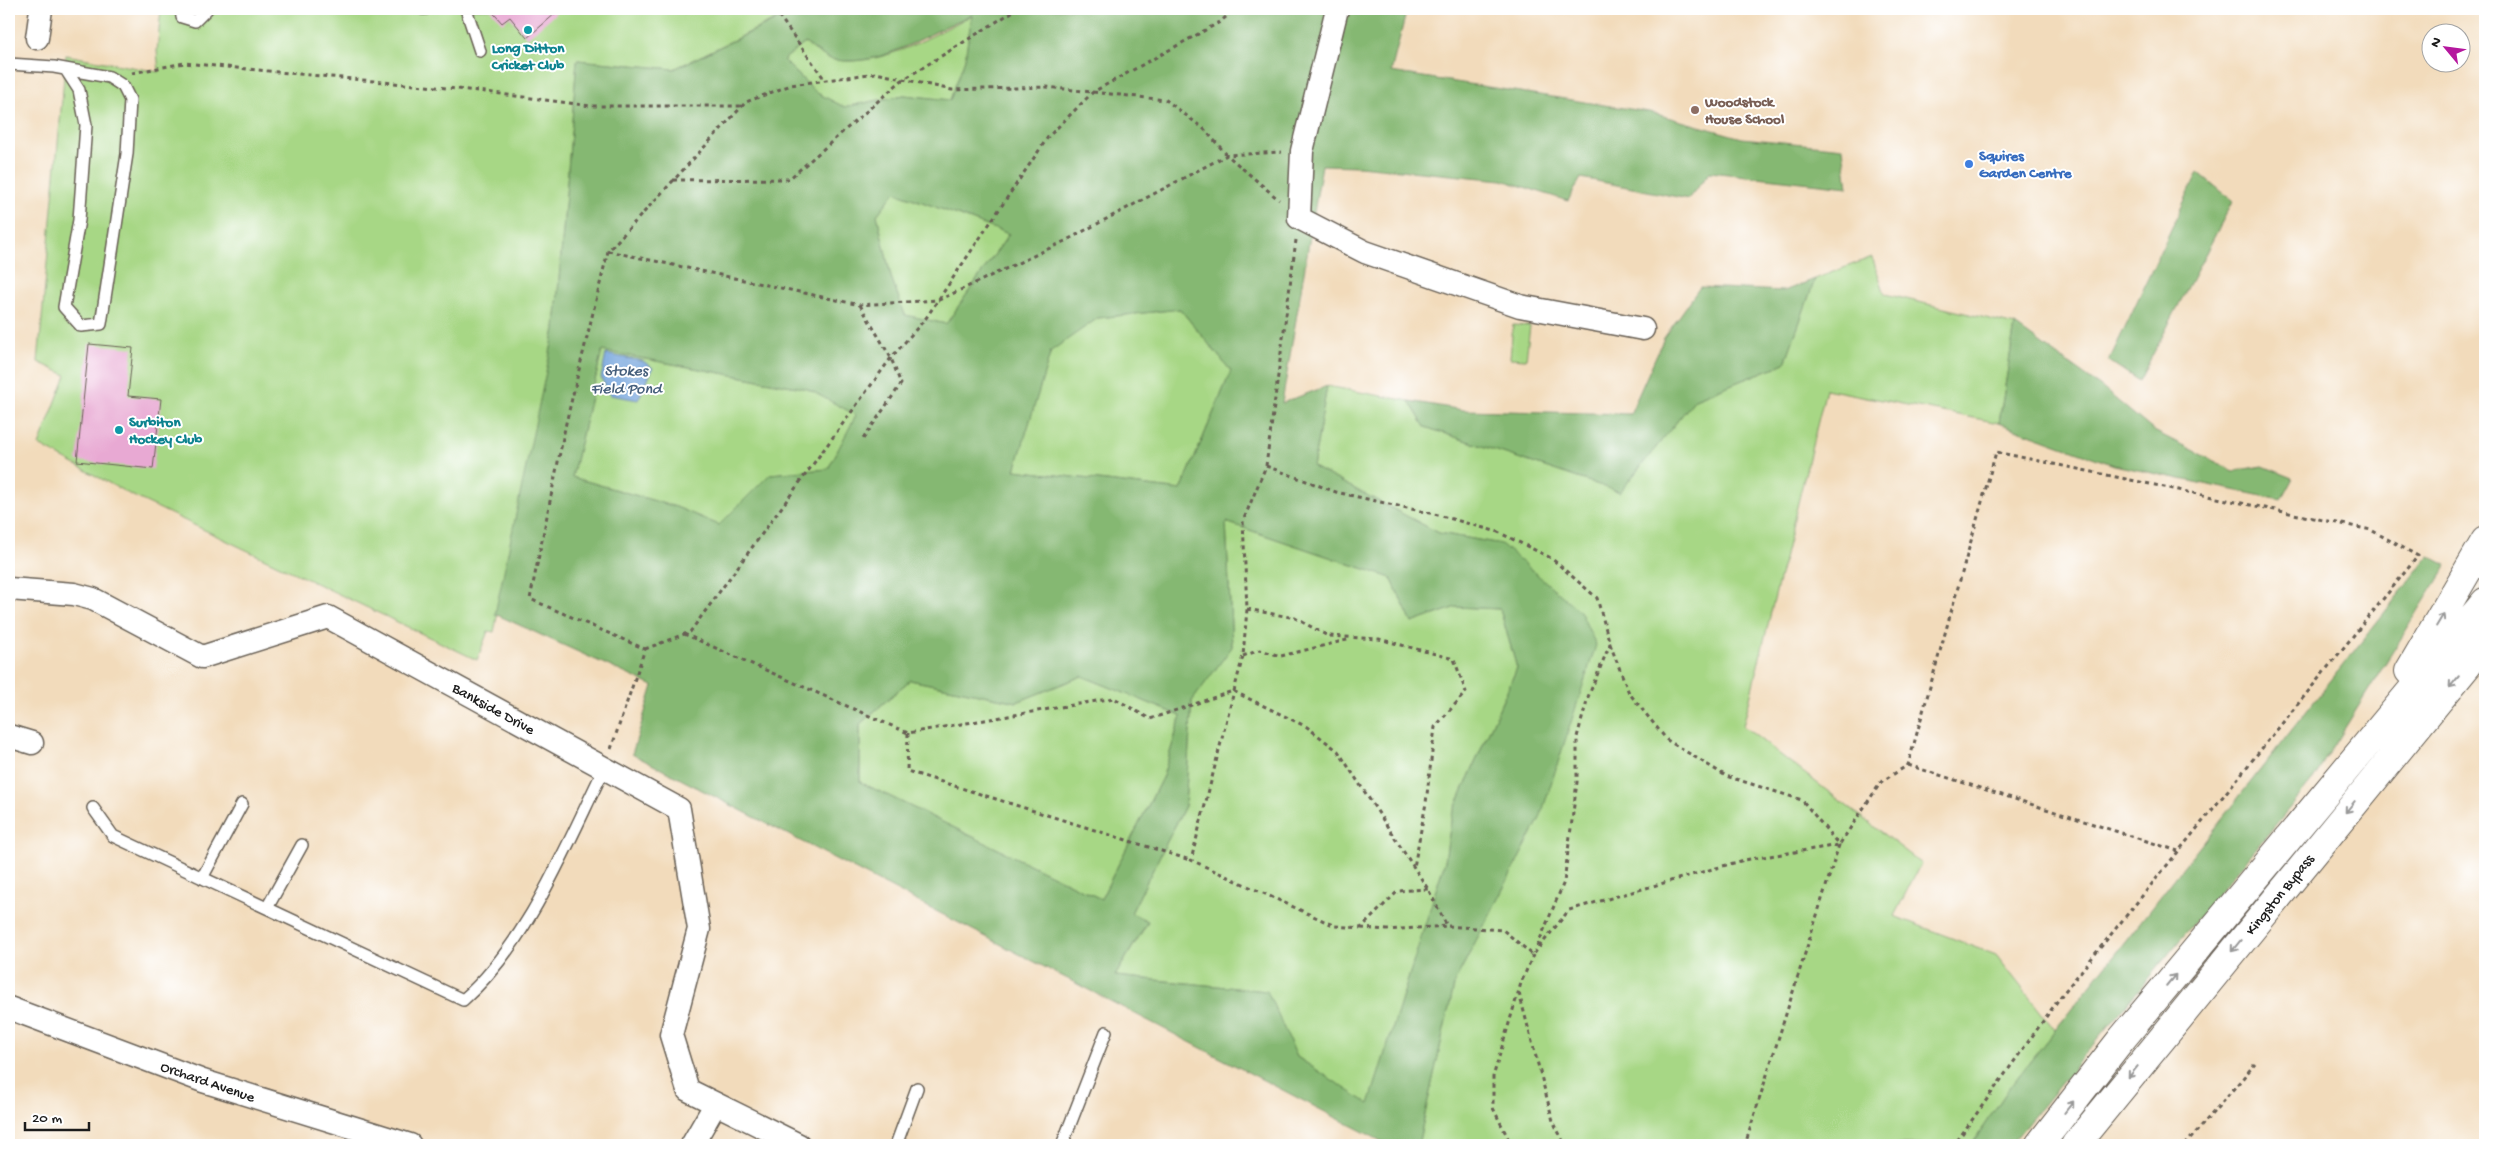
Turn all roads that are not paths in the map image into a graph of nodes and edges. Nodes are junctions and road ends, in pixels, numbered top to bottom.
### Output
1 (41, 9) edge
2 (181, 9) edge
3 (207, 9) edge
4 (466, 9) edge
5 (1337, 9) edge
6 (37, 38) dead end
7 (480, 51) dead end
8 (9, 64) edge
9 (66, 70) junction
10 (1643, 329) dead end
11 (2485, 542) edge
12 (9, 589) edge
13 (2485, 602) edge
14 (2485, 644) edge
15 (9, 736) edge
16 (32, 743) dead end
17 (2360, 752) junction
18 (604, 769) junction
19 (242, 804) dead end
20 (93, 808) dead end
21 (302, 845) dead end
22 (202, 878) junction
23 (267, 908) junction
24 (9, 1008) edge
25 (1106, 1032) dead end
26 (917, 1088) dead end
27 (714, 1104) junction
28 (410, 1145) edge
29 (692, 1145) edge
30 (799, 1145) edge
31 (896, 1145) edge
32 (1062, 1145) edge
33 (2039, 1145) edge
34 (2075, 1145) edge

1 - 6 street
2 - 3 lane
4 - 7 lane
5 - 10 street
8 - 9 lane
9 - 9 lane
17 -> 11 highway
12 - 18 street, Bankside Drive
13 - 17 highway
14 -> 34 highway, Kingston Bypass
15 - 16 street
33 -> 17 highway, Kingston Bypass
18 - 23 lane
18 - 27 street, Bankside Drive
19 - 22 lane
20 - 22 lane
21 - 23 lane
22 - 23 lane
24 - 28 street, Orchard Avenue
25 - 32 lane
26 - 31 lane
27 - 29 street
27 - 30 street, Bankside Drive

